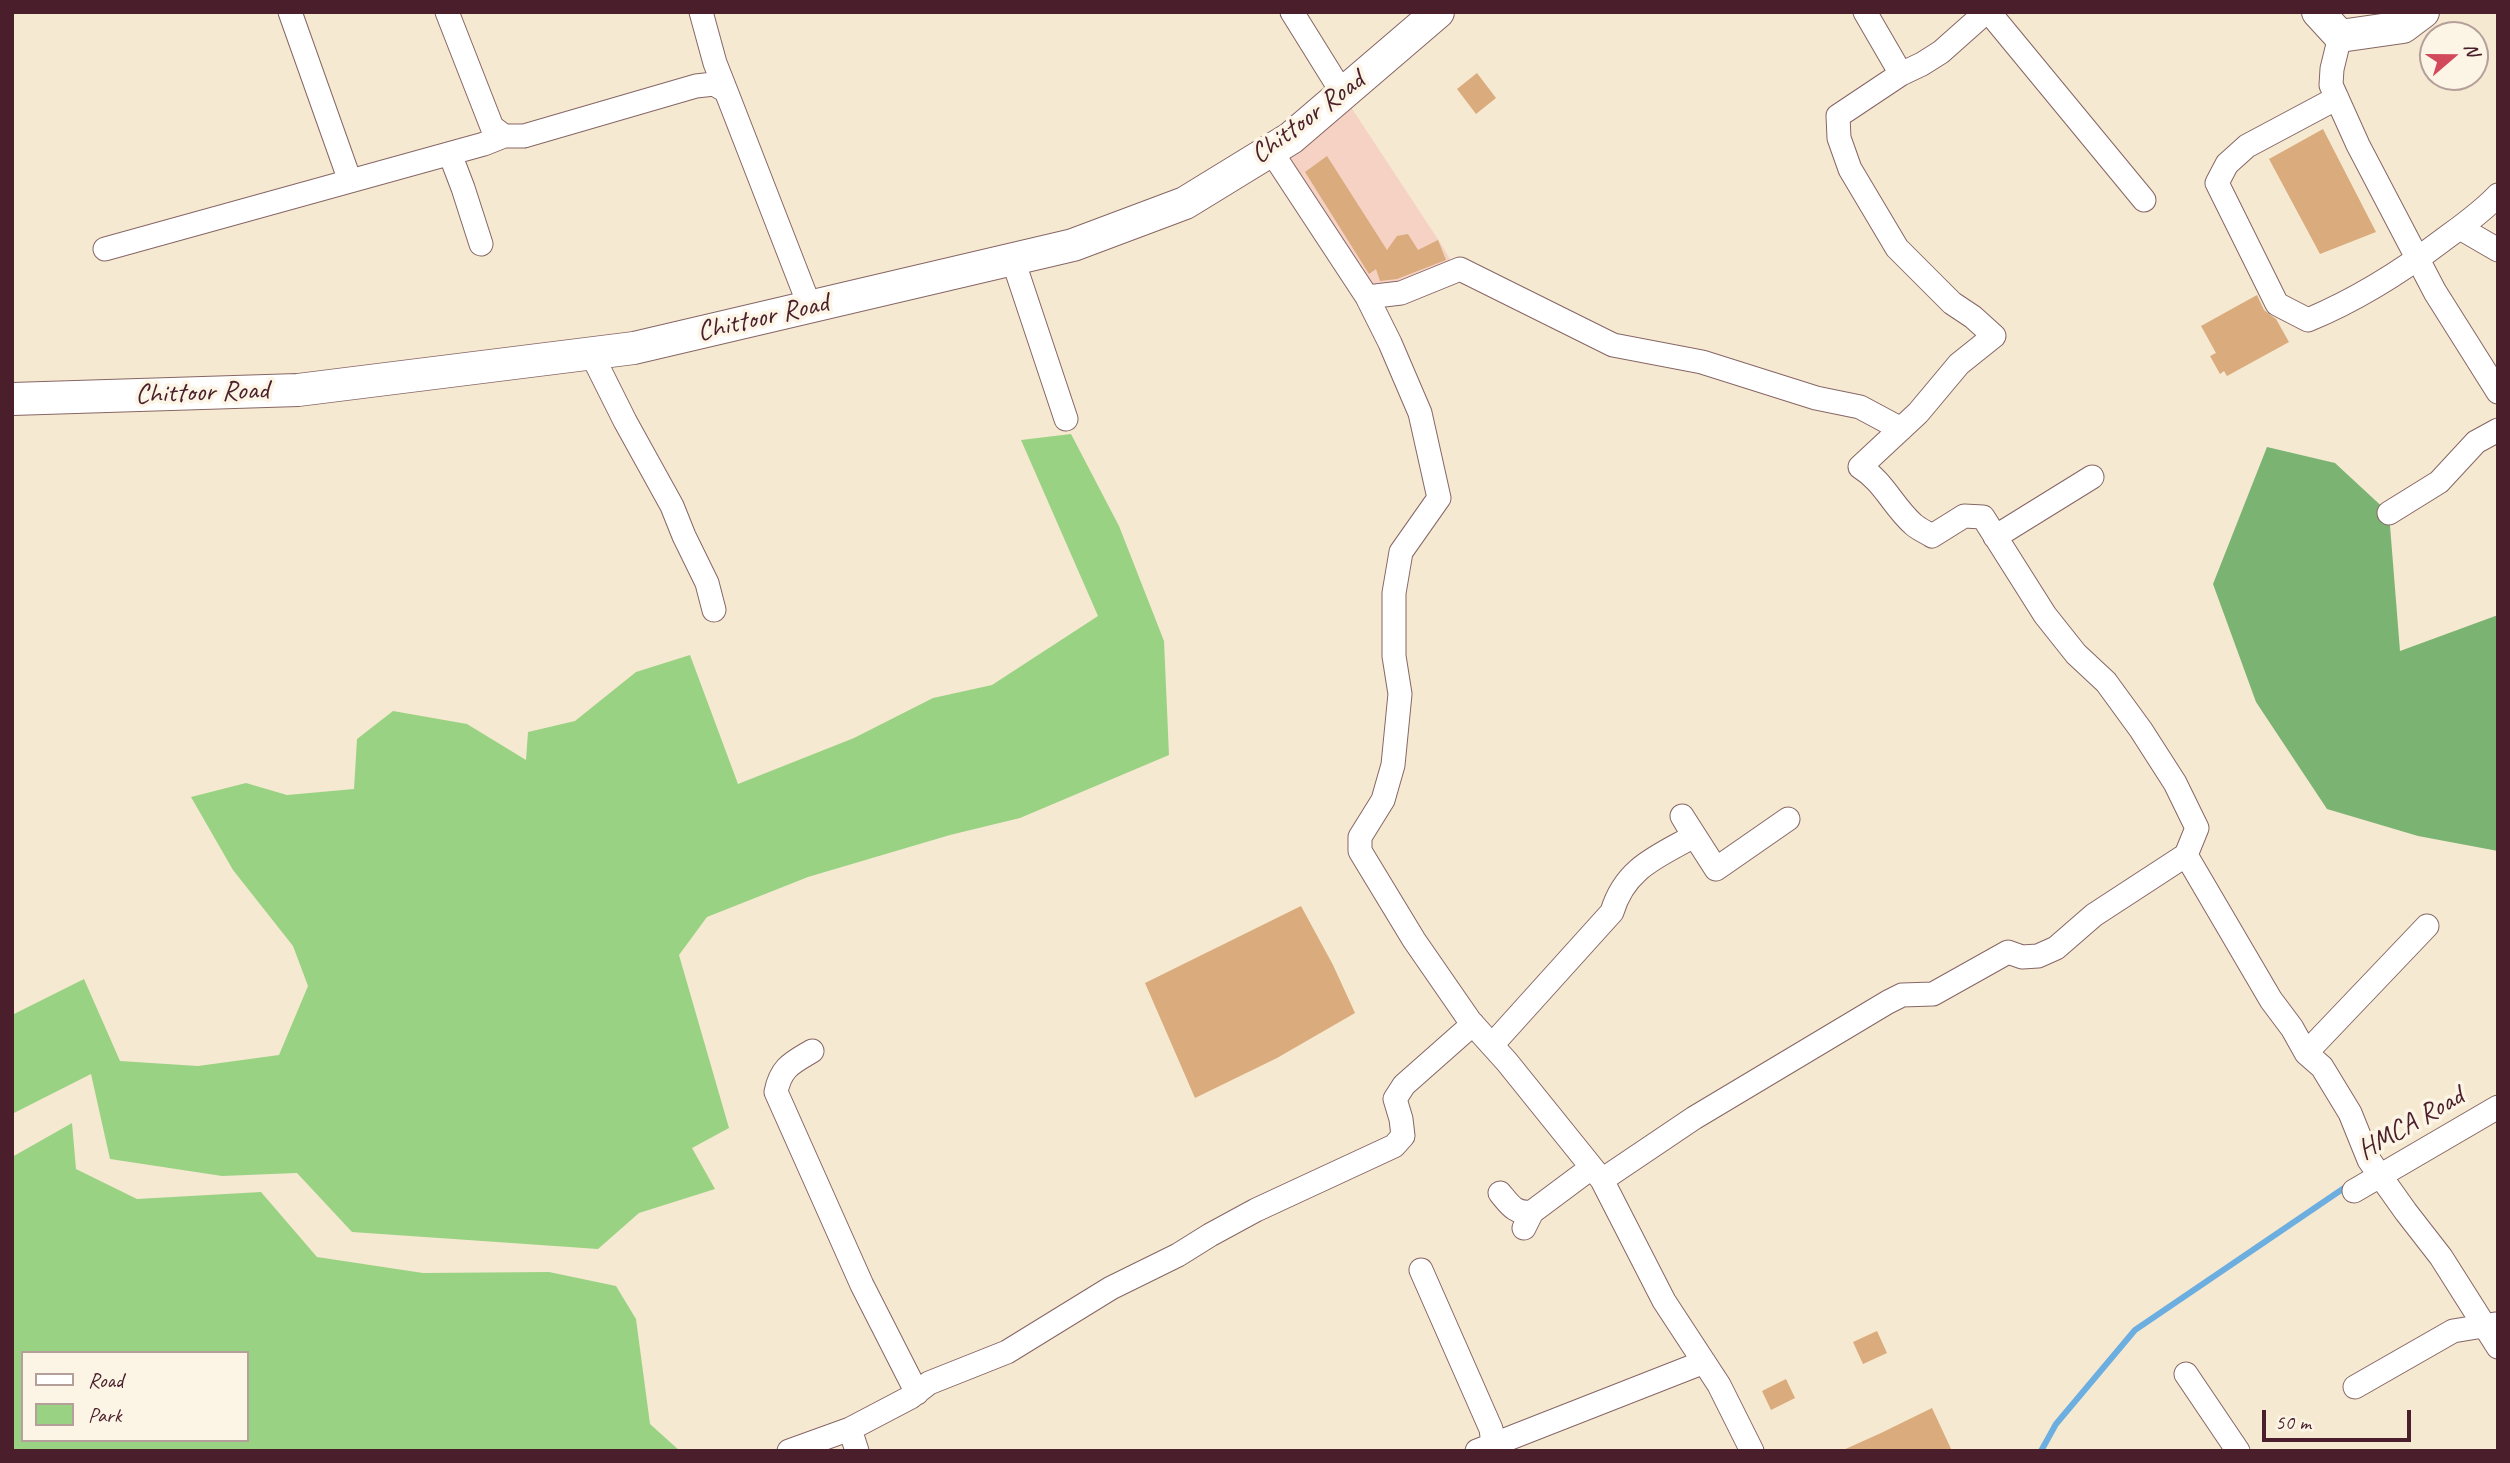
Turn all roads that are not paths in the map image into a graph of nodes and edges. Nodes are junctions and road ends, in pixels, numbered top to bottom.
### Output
1 (290, 12) edge
2 (447, 12) edge
3 (1292, 12) edge
4 (1438, 12) edge
5 (1865, 12) edge
6 (1988, 12) edge
7 (2318, 12) edge
8 (2423, 12) edge
9 (699, 16) edge
10 (2340, 36) junction
11 (1901, 74) junction
12 (726, 91) junction
13 (1343, 94) junction
14 (2337, 98) junction
15 (504, 136) junction
16 (1271, 151) junction
17 (450, 153) junction
18 (350, 181) junction
19 (2498, 195) edge
20 (2144, 200) dead end
21 (2460, 228) junction
22 (481, 244) dead end
23 (105, 249) dead end
24 (2498, 250) edge
25 (2418, 259) junction
26 (1013, 260) junction
27 (1367, 297) junction
28 (810, 307) junction
29 (591, 353) junction
30 (2498, 392) edge
31 (12, 399) edge
32 (1066, 419) dead end
33 (1901, 429) junction
34 (2498, 430) edge
35 (2092, 477) dead end
36 (2389, 513) dead end
37 (1995, 537) junction
38 (714, 610) dead end
39 (1788, 819) dead end
40 (2186, 855) junction
41 (2427, 926) dead end
42 (1472, 1024) junction
43 (1492, 1045) junction
44 (812, 1051) dead end
45 (2306, 1053) junction
46 (2498, 1107) edge
47 (1597, 1174) junction
48 (2380, 1175) junction
49 (2354, 1191) dead end
50 (1500, 1193) dead end
51 (1421, 1270) dead end
52 (2491, 1325) edge
53 (2498, 1347) edge
54 (1704, 1362) junction
55 (2186, 1374) dead end
56 (2355, 1387) dead end
57 (917, 1393) junction
58 (849, 1429) junction
59 (1485, 1447) edge
60 (789, 1451) edge
61 (857, 1451) edge
62 (1752, 1451) edge
63 (2238, 1451) edge

1 - 18 street
2 - 15 street
3 - 13 street
4 - 13 main road, Chittoor Road
5 - 11 street
6 - 11 street
6 - 20 street
7 - 10 main road
8 - 10 main road
9 - 12 street
10 - 14 street
11 - 33 street
12 - 15 street
12 - 28 street
13 - 16 main road, Chittoor Road
14 - 25 street
14 - 25 street
15 - 17 street
16 - 26 main road, Chittoor Road
16 - 27 street
17 - 18 street
17 - 22 street
18 - 23 street
19 - 21 street
21 - 24 street
21 - 25 street
25 - 30 street
26 - 28 main road, Chittoor Road
26 - 32 street
27 - 33 street
27 - 42 street
28 - 29 main road, Chittoor Road
29 - 31 main road, Chittoor Road
29 - 38 street
33 - 37 street
34 - 36 street
35 - 37 street
37 - 40 street
39 - 43 street
40 - 45 street
40 - 47 street
41 - 45 street
42 - 43 street
42 - 57 street
43 - 47 street
44 - 57 street
45 - 48 street
46 - 48 street, HMCA Road
47 - 50 street
47 - 54 street
48 - 49 street, HMCA Road
48 - 52 street
51 - 59 street
52 - 53 street
52 - 56 street
54 - 59 street
54 - 62 street
55 - 63 street
57 - 58 street
58 - 60 street
58 - 61 street

